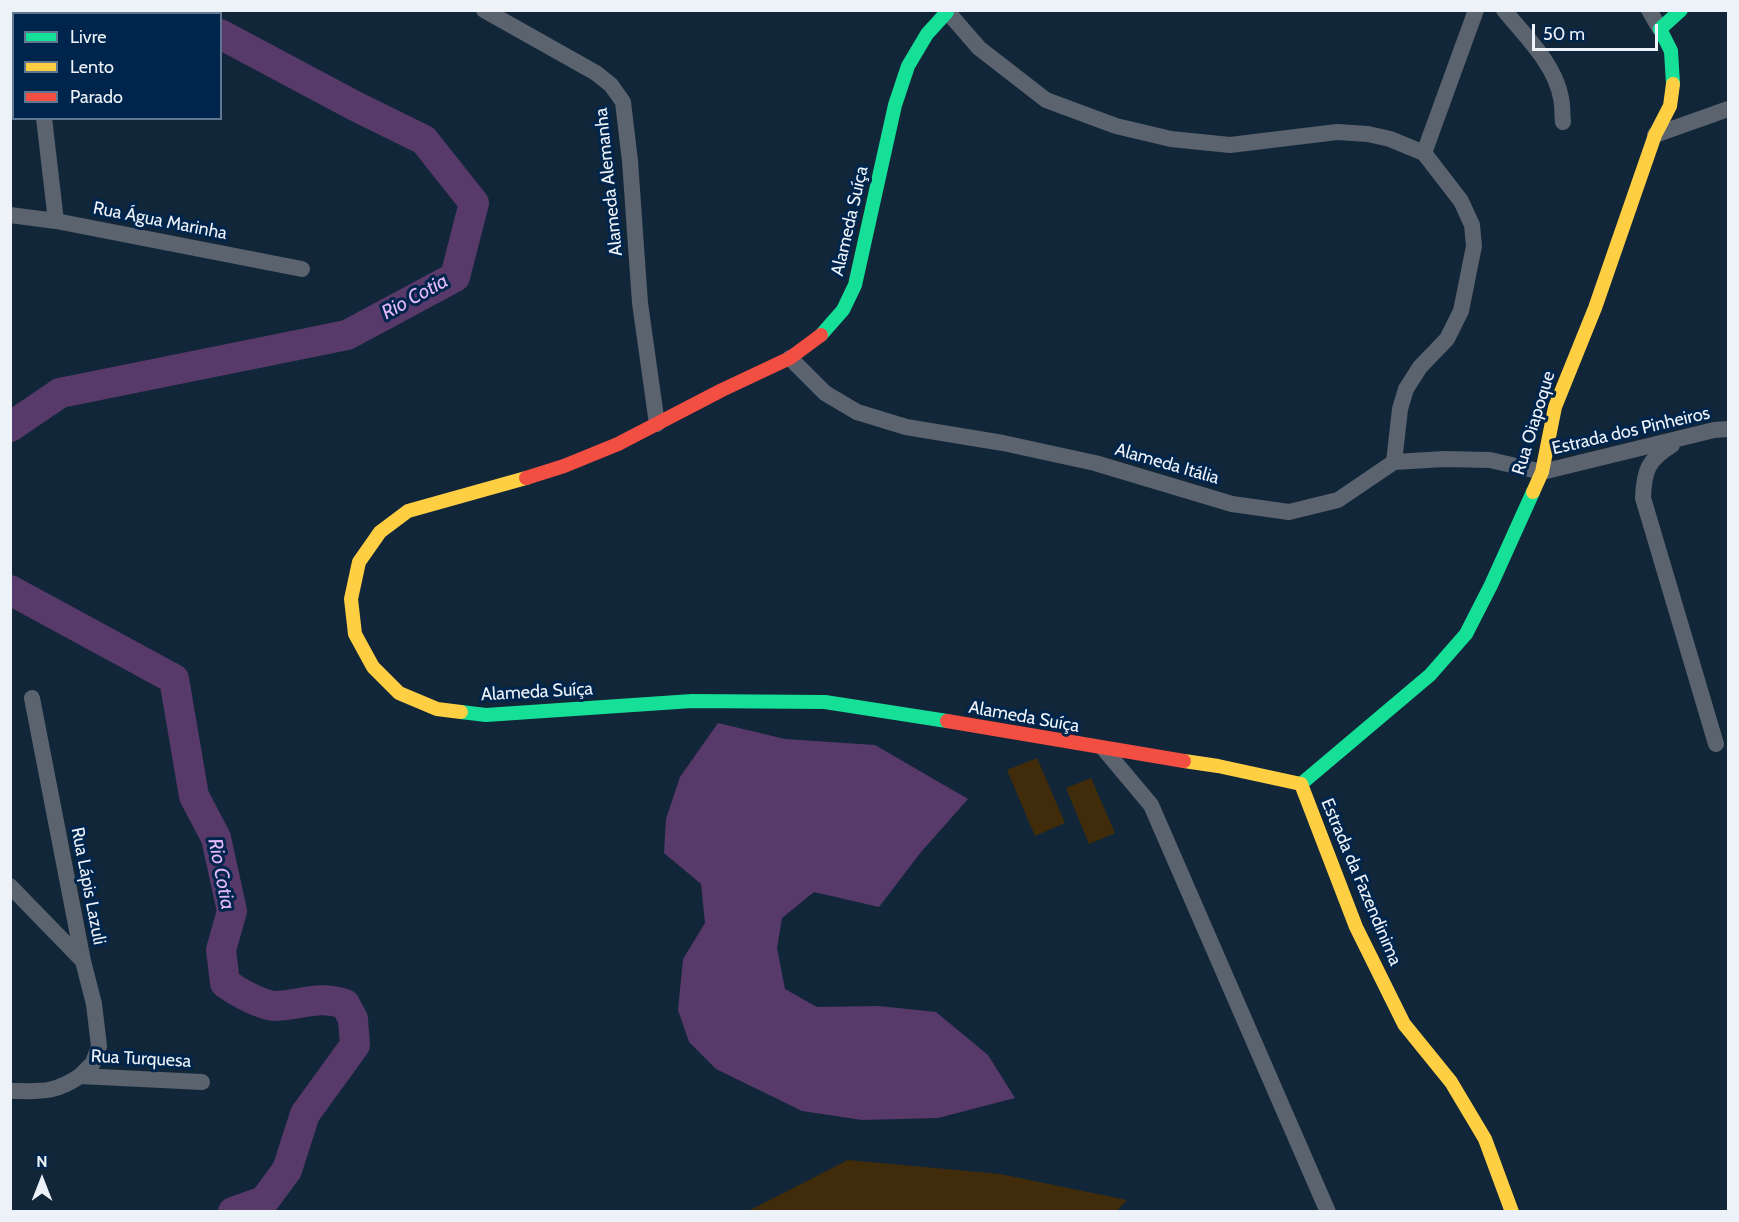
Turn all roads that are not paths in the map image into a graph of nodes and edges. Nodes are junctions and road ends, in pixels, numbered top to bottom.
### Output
1 (484, 10) edge
2 (1476, 10) edge
3 (1504, 10) edge
4 (1649, 10) edge
5 (1681, 10) edge
6 (947, 11) edge
7 (1660, 29) junction
8 (1728, 109) edge
9 (44, 120) edge
10 (1563, 122) dead end
11 (1655, 135) junction
12 (1424, 153) junction
13 (10, 215) edge
14 (56, 221) junction
15 (302, 269) dead end
16 (790, 358) junction
17 (657, 424) junction
18 (1728, 429) edge
19 (1680, 439) junction
20 (1394, 462) junction
21 (1542, 472) junction
22 (32, 698) dead end
23 (1716, 744) dead end
24 (1104, 749) junction
25 (1301, 784) junction
26 (10, 886) edge
27 (83, 961) junction
28 (80, 1076) junction
29 (202, 1082) dead end
30 (10, 1091) edge
31 (1328, 1212) edge
32 (1512, 1212) edge

1 - 17 street, Alameda Alemanha
2 - 12 street
3 - 10 street
4 - 7 street, Rua Oiapoque
5 - 7 street
6 - 12 street
6 - 16 street, Alameda Suíça
7 - 11 street, Rua Oiapoque
8 - 11 street
9 - 14 street
11 - 21 street, Rua Oiapoque
12 - 20 street
13 - 14 street, Rua Água Marinha
14 - 15 street, Rua Água Marinha
16 - 17 street, Alameda Suíça
16 - 20 street, Alameda Itália
17 - 24 street, Alameda Suíça
18 - 19 street, Estrada dos Pinheiros
19 - 21 street, Estrada dos Pinheiros
19 - 23 street
20 - 21 street
21 - 25 street, Rua Oiapoque
22 - 27 street, Rua Lápis Lazuli
24 - 25 street, Alameda Suíça
24 - 31 street
25 - 32 street, Estrada da Fazendinima
26 - 27 street
27 - 28 street, Rua Lápis Lazuli
28 - 29 street, Rua Turquesa
28 - 30 street, Rua Turquesa

